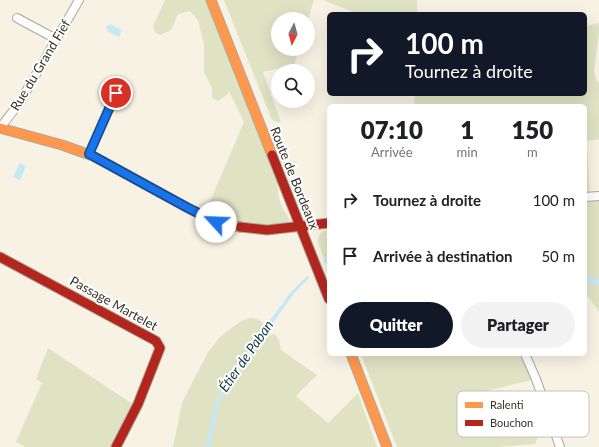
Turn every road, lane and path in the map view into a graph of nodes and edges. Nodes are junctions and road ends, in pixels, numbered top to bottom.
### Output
1 (79, 0) edge
2 (211, 0) edge
3 (18, 18) dead end
4 (56, 39) junction
5 (116, 93) dead end
6 (0, 128) edge
7 (89, 154) junction
8 (599, 196) edge
9 (587, 197) edge
10 (327, 223) edge
11 (300, 226) junction
12 (0, 256) edge
13 (327, 294) edge
14 (352, 356) edge
15 (526, 356) edge
16 (540, 391) edge
17 (556, 437) edge
18 (116, 447) edge
19 (387, 447) edge
20 (560, 447) edge

1 - 4 street, Rue du Grand Fief
2 - 11 street, Route de Bordeaux
3 - 4 street
4 - 6 street, Rue du Grand Fief
5 - 7 street
6 - 7 street
7 - 11 street
8 - 9 street
10 - 11 street
11 - 13 street, Route de Bordeaux
12 - 18 street, Passage Martelet
14 - 19 street
15 - 16 street
17 - 20 street

